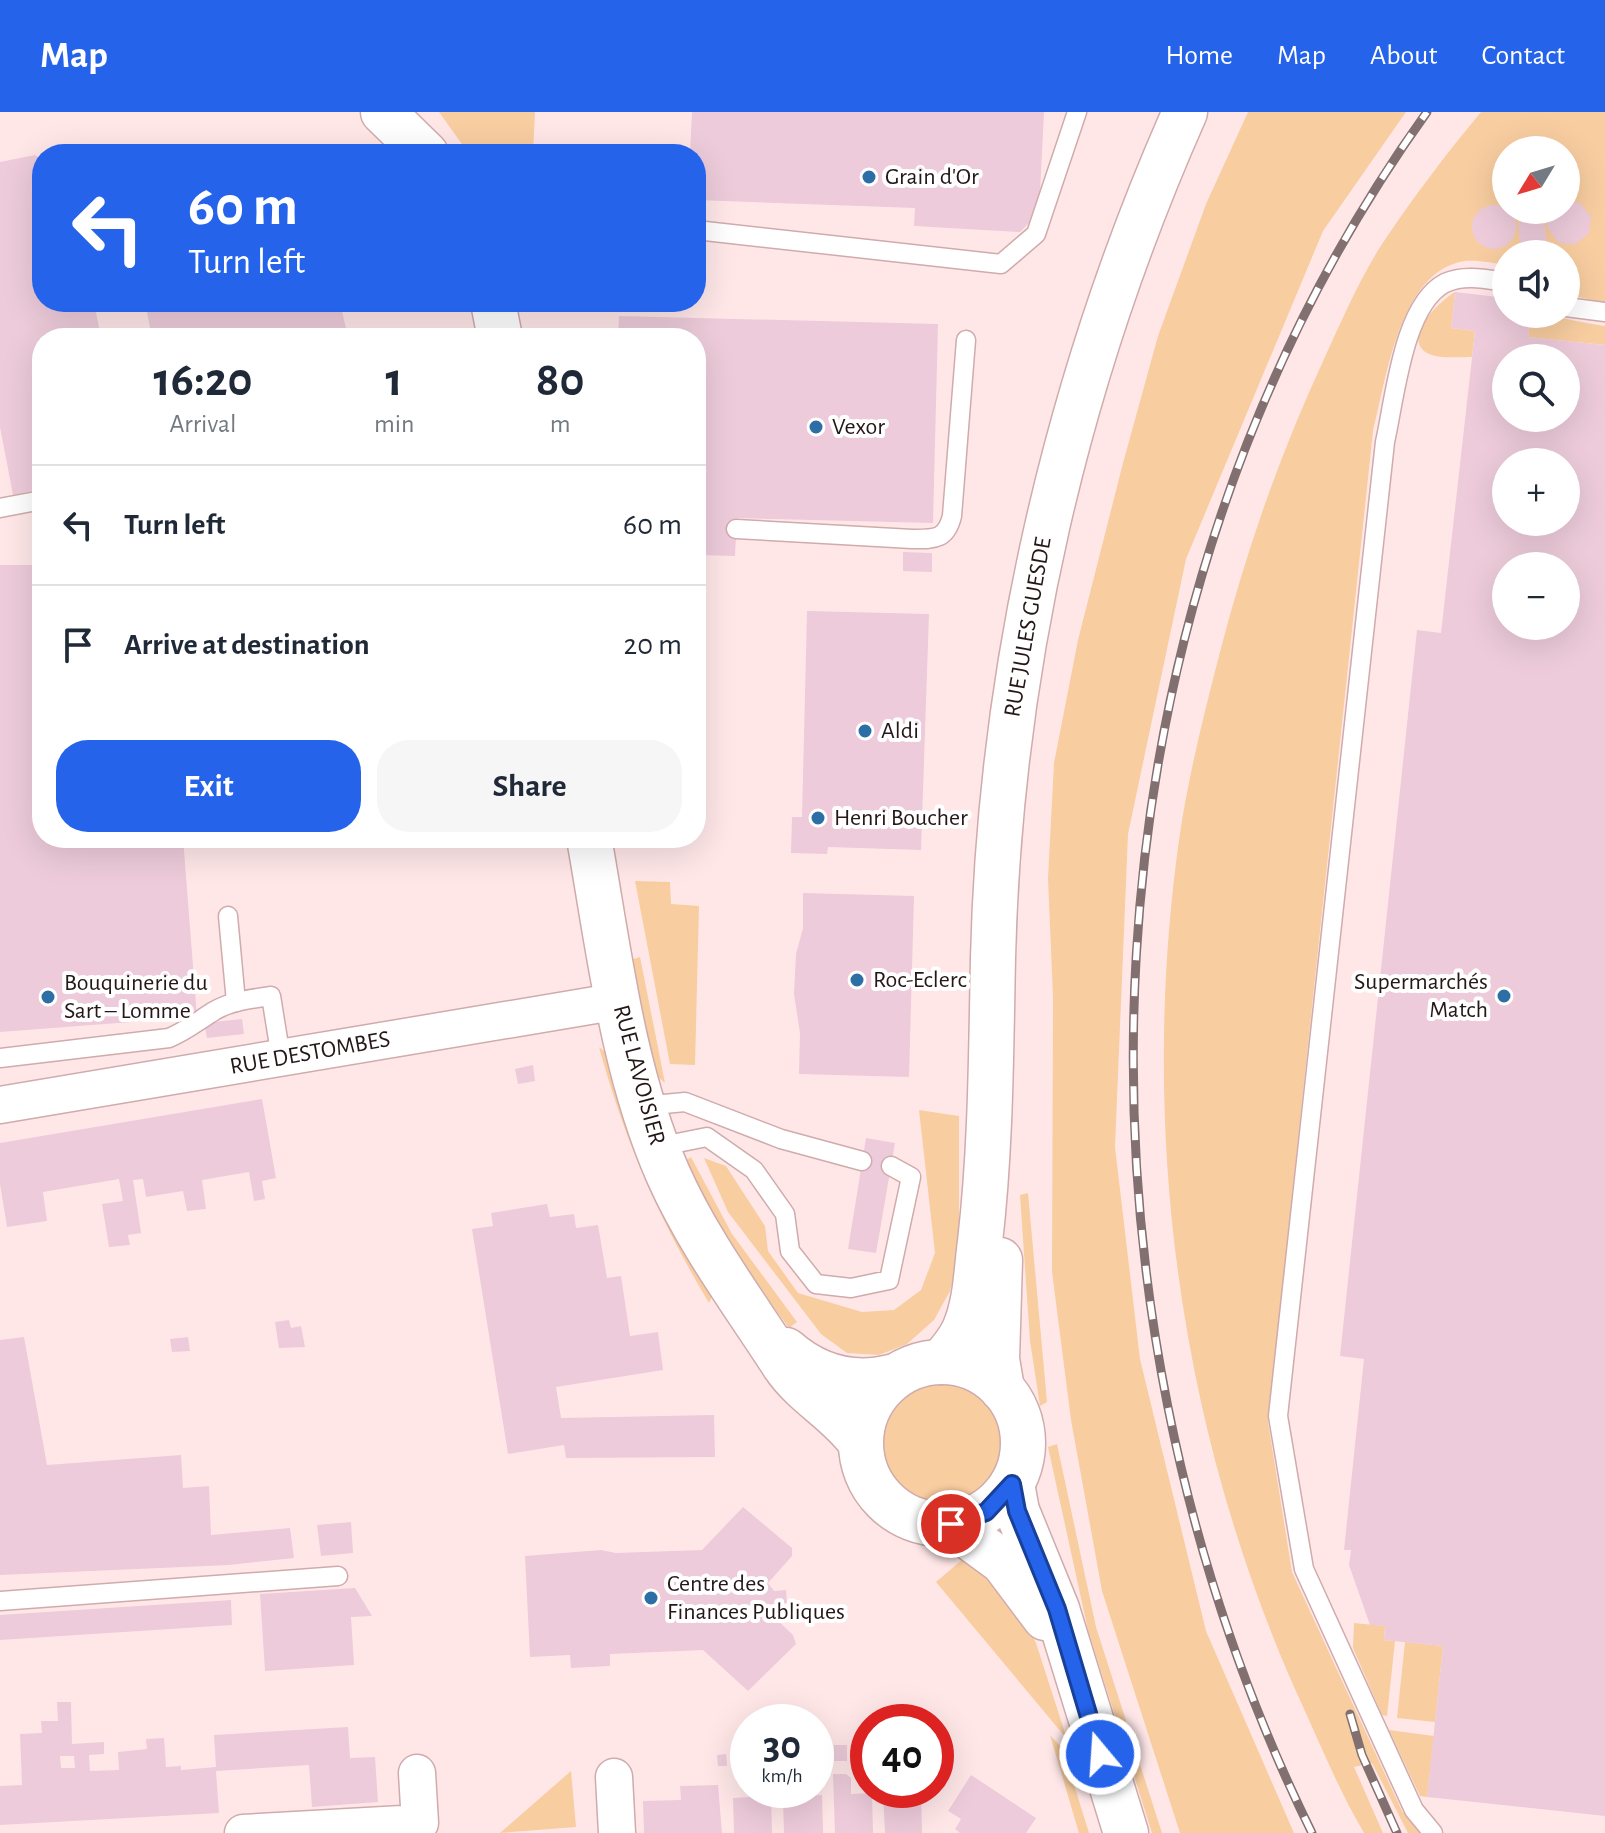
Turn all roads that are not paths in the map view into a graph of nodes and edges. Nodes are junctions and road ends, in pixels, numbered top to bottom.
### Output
1 (383, 112) edge
2 (1077, 112) edge
3 (1185, 112) edge
4 (416, 144) edge
5 (706, 231) edge
6 (1492, 280) edge
7 (1580, 309) edge
8 (1605, 312) edge
9 (966, 340) dead end
10 (32, 502) edge
11 (0, 508) edge
12 (736, 529) dead end
13 (591, 848) edge
14 (228, 916) dead end
15 (619, 1001) junction
16 (236, 1002) junction
17 (0, 1058) edge
18 (281, 1058) junction
19 (0, 1105) edge
20 (643, 1106) junction
21 (657, 1147) junction
22 (862, 1161) dead end
23 (989, 1164) junction
24 (891, 1166) dead end
25 (766, 1333) junction
26 (941, 1362) junction
27 (895, 1376) junction
28 (1002, 1389) junction
29 (860, 1442) junction
30 (1012, 1484) junction
31 (951, 1524) junction
32 (338, 1576) dead end
33 (0, 1601) edge
34 (1072, 1664) junction
35 (417, 1773) dead end
36 (614, 1777) dead end
37 (243, 1833) edge
38 (617, 1833) edge
39 (1126, 1833) edge
40 (1433, 1833) edge

1 - 4 street
2 - 5 lane
3 - 23 street, RUE JULES GUESDE
6 - 40 lane
7 - 8 lane
9 - 12 lane
10 - 11 lane
13 - 15 street, RUE LAVOISIER
14 - 16 lane
15 - 18 street, RUE DESTOMBES
15 - 20 street, RUE LAVOISIER
16 - 17 lane
16 - 18 lane
18 - 19 street, RUE DESTOMBES
20 - 21 street, RUE LAVOISIER
20 - 22 lane
21 - 24 lane
21 - 25 street, RUE LAVOISIER
23 - 26 street, RUE JULES GUESDE
23 - 28 street, RUE JULES GUESDE
25 - 27 street, RUE LAVOISIER
25 - 29 street, RUE LAVOISIER
26 - 27 street
26 - 28 street
27 - 29 street
28 - 30 street
29 - 31 street
30 - 31 street
30 - 34 street
31 - 34 street
32 - 33 lane
34 - 39 street
35 - 37 street
36 - 38 street

